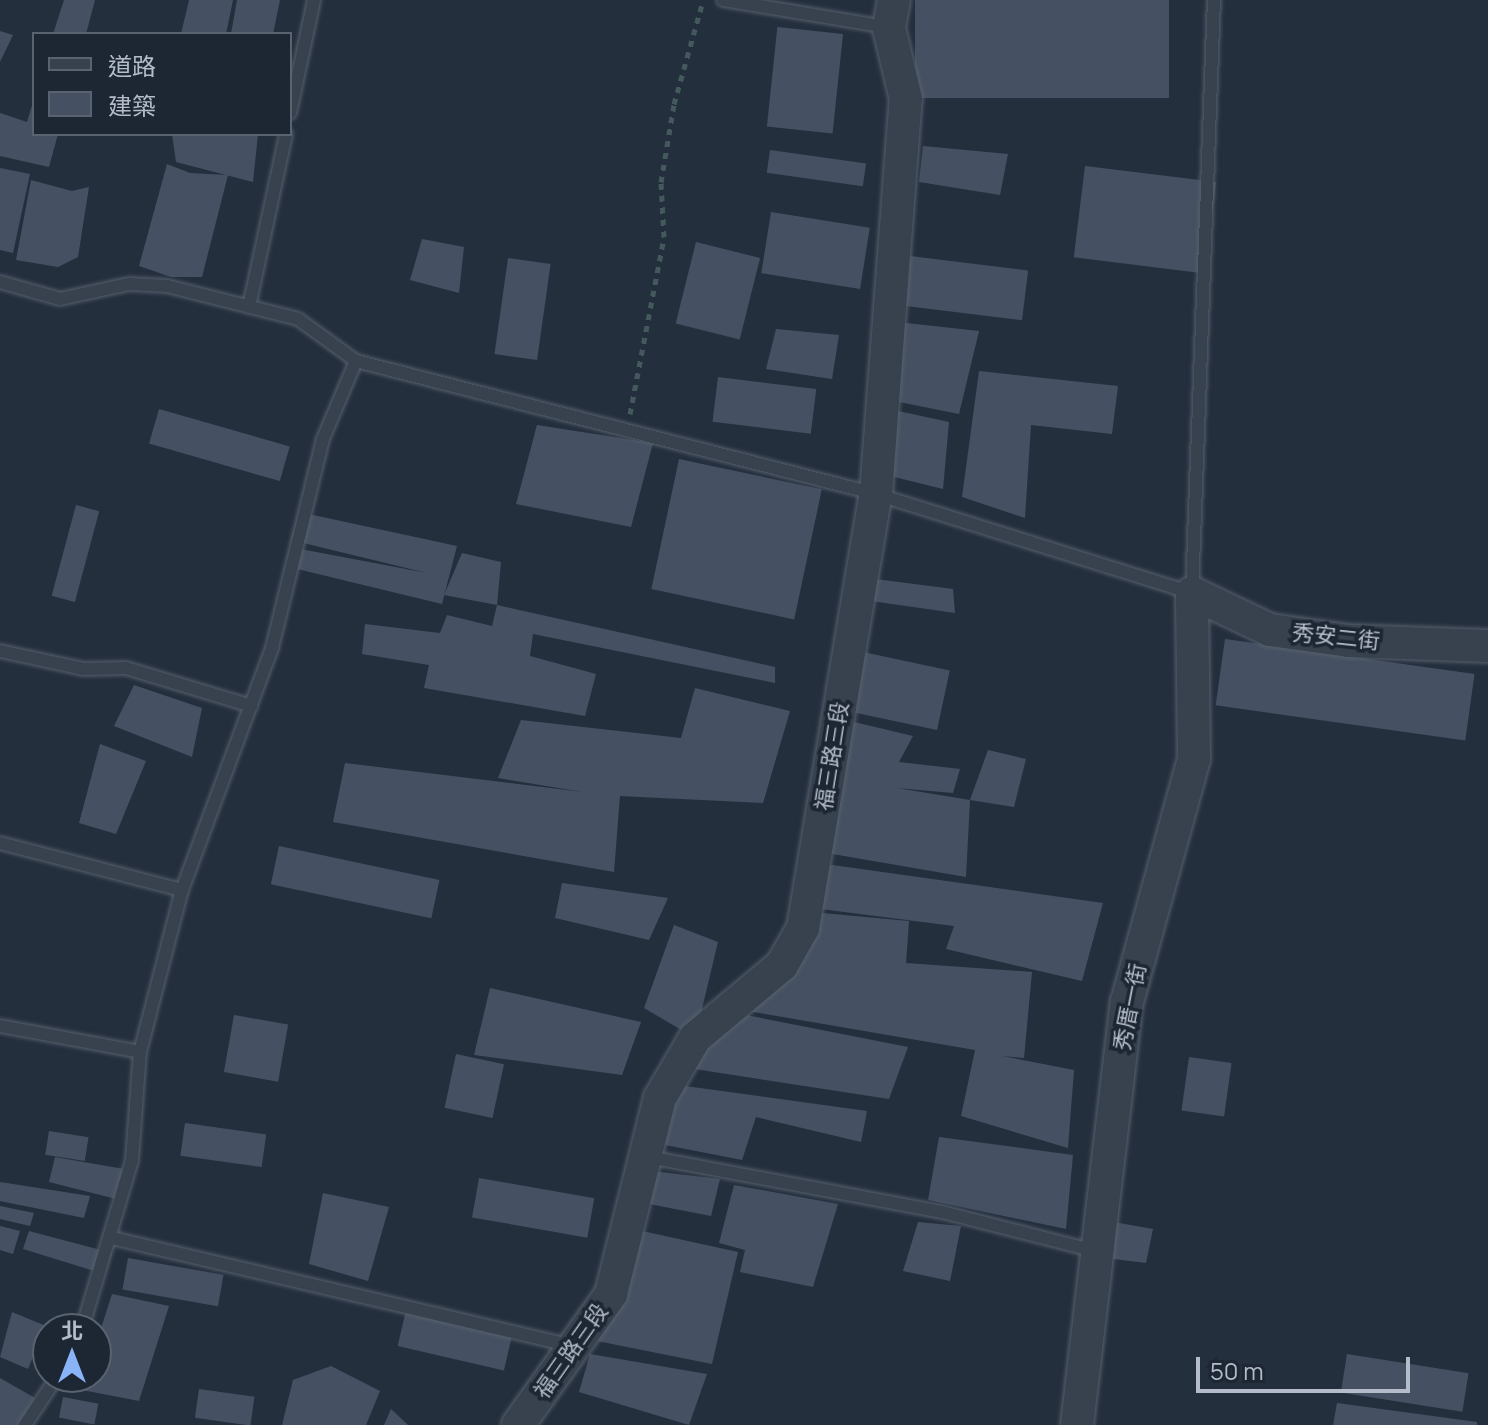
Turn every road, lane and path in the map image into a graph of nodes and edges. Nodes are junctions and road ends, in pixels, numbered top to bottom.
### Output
1 (314, 0) edge
2 (703, 0) edge
3 (723, 0) edge
4 (1214, 0) edge
5 (891, 14) edge
6 (292, 104) edge
7 (286, 136) edge
8 (0, 282) edge
9 (249, 307) junction
10 (356, 361) junction
11 (626, 432) junction
12 (876, 494) junction
13 (1192, 593) junction
14 (1488, 646) edge
15 (0, 651) edge
16 (251, 706) junction
17 (0, 843) edge
18 (182, 890) junction
19 (0, 1026) edge
20 (140, 1052) junction
21 (645, 1156) junction
22 (112, 1238) junction
23 (1100, 1252) junction
24 (87, 1313) edge
25 (576, 1346) junction
26 (46, 1393) edge
27 (25, 1425) edge
28 (518, 1425) edge
29 (1077, 1425) edge

1 - 6 lane
2 - 11 path
3 - 5 lane
4 - 13 lane
5 - 12 street, 福三路三段
7 - 9 lane
8 - 9 lane
9 - 10 lane
10 - 11 lane
10 - 16 lane
11 - 12 lane
12 - 13 lane
12 - 21 street, 福三路三段
13 - 14 street, 秀安二街
13 - 23 street, 秀厝一街
15 - 16 lane
16 - 18 lane
17 - 18 lane
18 - 20 lane
19 - 20 lane
20 - 22 lane
21 - 23 lane
21 - 25 street, 福三路三段
22 - 24 lane
22 - 25 lane
23 - 29 street, 秀厝一街
25 - 28 street, 福三路三段
26 - 27 lane

